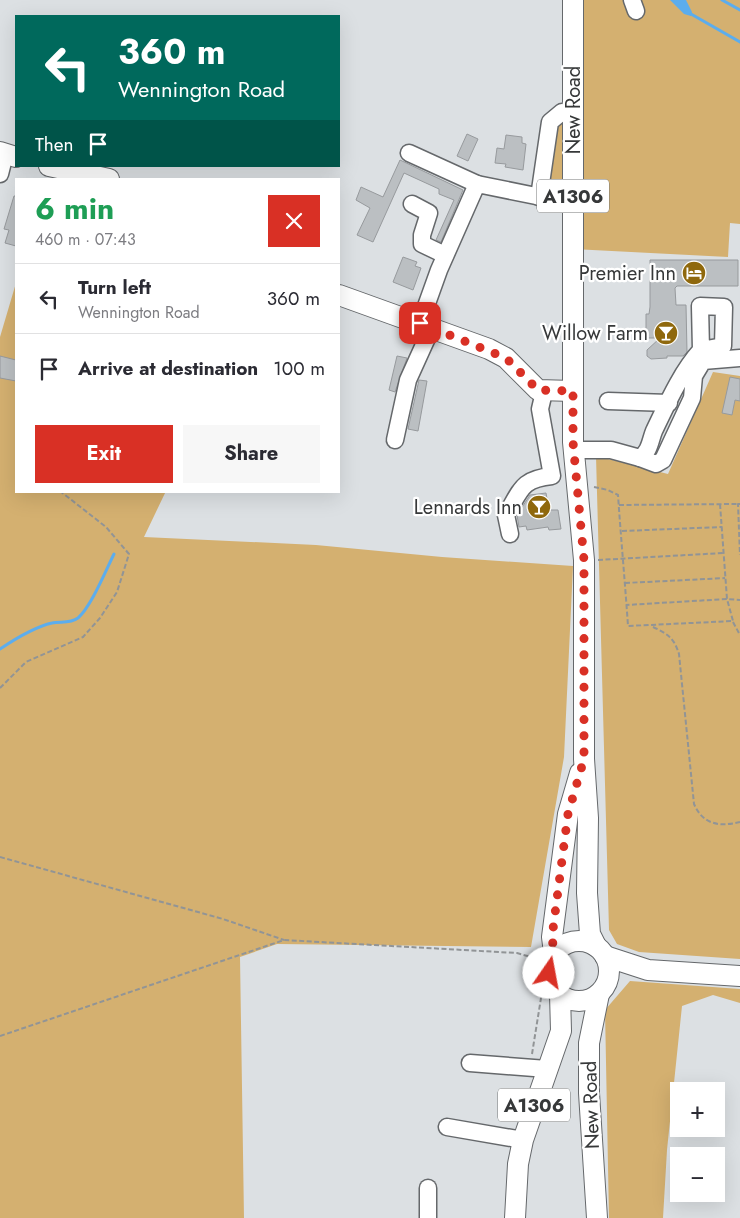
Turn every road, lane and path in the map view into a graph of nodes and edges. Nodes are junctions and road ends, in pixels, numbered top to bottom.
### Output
1 (572, 0) edge
2 (573, 114) junction
3 (409, 153) dead end
4 (7, 154) edge
5 (54, 167) edge
6 (0, 174) edge
7 (105, 178) edge
8 (477, 184) junction
9 (539, 197) junction
10 (573, 199) junction
11 (412, 204) dead end
12 (445, 255) junction
13 (340, 295) edge
14 (426, 325) junction
15 (701, 350) dead end
16 (740, 358) edge
17 (573, 391) junction
18 (544, 392) junction
19 (608, 401) dead end
20 (669, 403) junction
21 (395, 440) dead end
22 (573, 450) junction
23 (640, 458) junction
24 (576, 485) junction
25 (63, 493) edge
26 (720, 504) junction
27 (739, 504) edge
28 (619, 506) junction
29 (722, 527) junction
30 (621, 532) junction
31 (510, 534) dead end
32 (723, 553) junction
33 (740, 555) edge
34 (623, 559) junction
35 (584, 560) junction
36 (725, 578) junction
37 (625, 583) junction
38 (727, 599) junction
39 (740, 600) edge
40 (626, 605) junction
41 (733, 621) junction
42 (651, 626) junction
43 (740, 635) edge
44 (0, 688) edge
45 (584, 759) junction
46 (740, 822) edge
47 (0, 857) edge
48 (284, 940) junction
49 (600, 951) junction
50 (544, 955) junction
51 (648, 970) junction
52 (740, 976) edge
53 (602, 989) junction
54 (560, 994) junction
55 (0, 1036) edge
56 (534, 1043) dead end
57 (470, 1063) dead end
58 (547, 1069) junction
59 (447, 1127) dead end
60 (522, 1140) junction
61 (428, 1188) dead end
62 (428, 1218) edge
63 (515, 1218) edge
64 (597, 1218) edge

1 - 2 main road, New Road / A1306
2 - 9 lane
2 - 10 main road, New Road / A1306
3 - 8 lane
4 - 6 lane
5 - 7 main road
8 - 9 lane
8 - 12 lane
9 - 10 lane
10 - 17 main road, New Road / A1306
11 - 12 lane
12 - 14 lane
13 - 14 main road
14 - 18 main road
14 - 21 lane
15 - 20 lane
16 - 23 lane
17 - 18 main road
17 - 22 main road, New Road / A1306
18 - 31 lane
19 - 20 lane
20 - 23 lane
22 - 23 lane
22 - 24 main road, New Road / A1306
24 - 28 path
24 - 35 main road, New Road / A1306
25 - 44 path
26 - 27 path
26 - 28 path
26 - 29 path
27 - 33 path
28 - 30 path
29 - 30 path
29 - 32 path
30 - 34 path
32 - 34 path
32 - 36 path
34 - 35 path
34 - 37 path
35 - 45 main road, New Road / A1306
36 - 37 path
36 - 38 path
37 - 40 path
38 - 39 path
38 - 40 path
38 - 41 path
40 - 42 path
41 - 42 path
41 - 43 path
42 - 46 path
45 - 49 main road, New Road / A1306
45 - 50 main road, New Road / A1306
47 - 48 path
48 - 50 path
48 - 55 path
49 - 50 main road
49 - 51 main road
49 - 53 main road
50 - 54 main road
50 - 56 path
51 - 52 main road
51 - 53 main road
53 - 54 main road
53 - 64 main road, New Road / A1306
54 - 58 main road, New Road / A1306
57 - 58 lane
58 - 60 main road, New Road / A1306
59 - 60 lane
60 - 63 main road, New Road / A1306
61 - 62 lane

